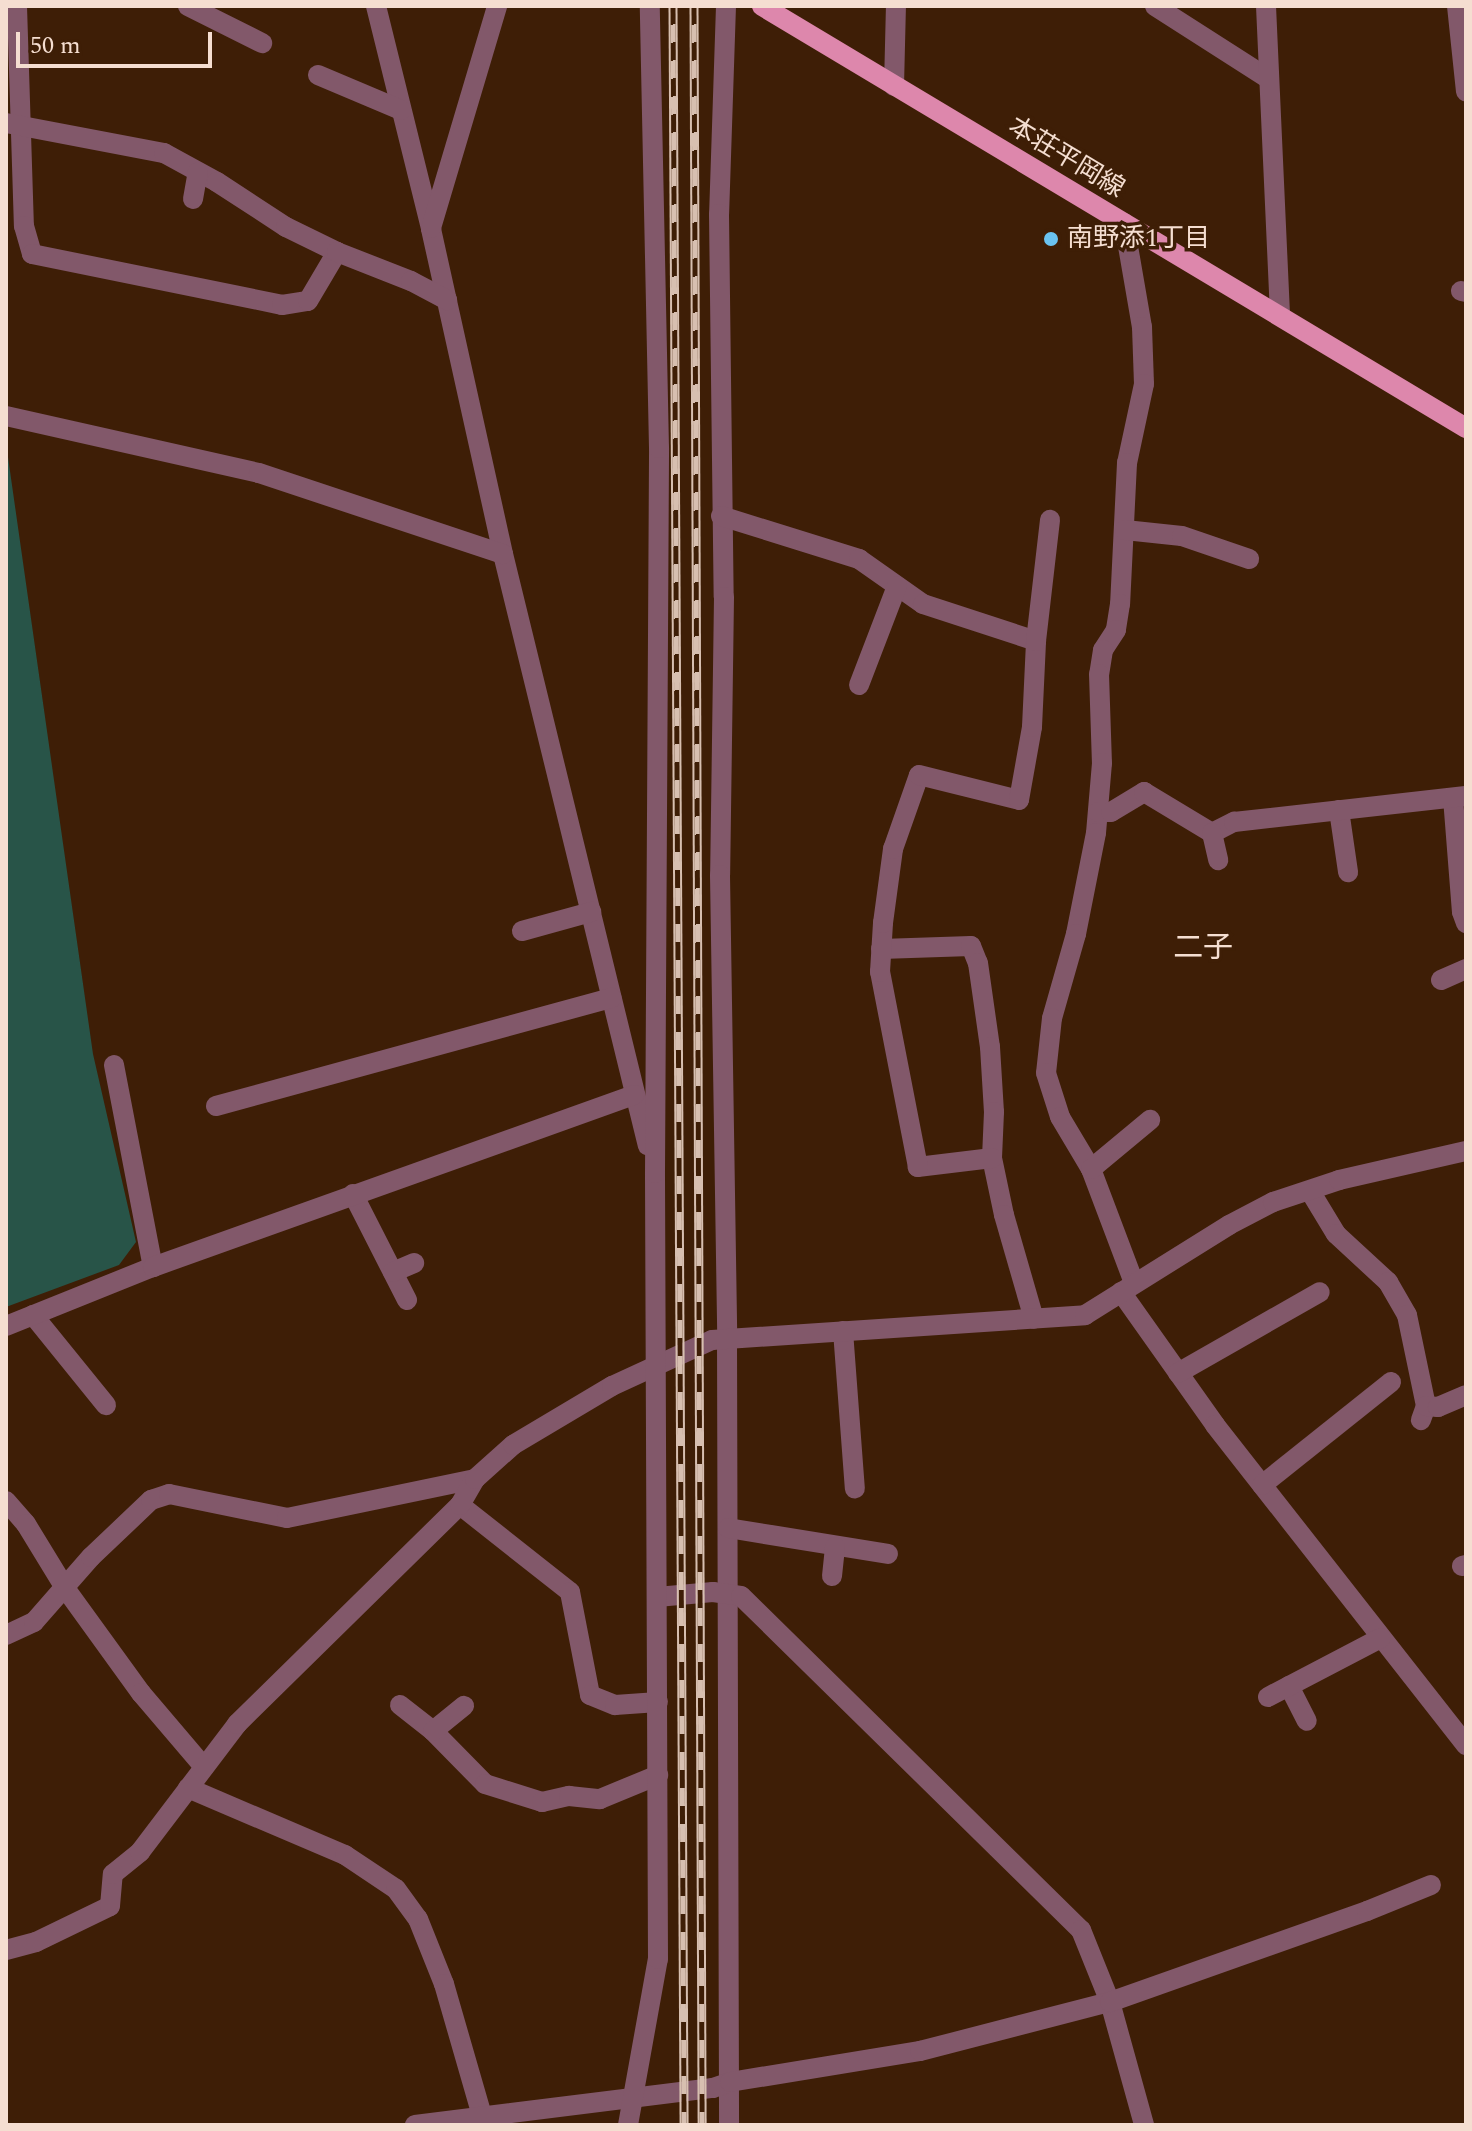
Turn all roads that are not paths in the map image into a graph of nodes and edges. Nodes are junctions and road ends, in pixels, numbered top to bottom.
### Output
1 (17, 6) edge
2 (188, 6) edge
3 (376, 6) edge
4 (497, 6) edge
5 (650, 6) edge
6 (726, 6) edge
7 (762, 6) edge
8 (896, 6) edge
9 (1155, 6) edge
10 (1266, 6) edge
11 (1457, 6) edge
12 (262, 43) dead end
13 (318, 75) dead end
14 (1269, 79) junction
15 (894, 86) junction
16 (1466, 92) edge
17 (401, 110) junction
18 (13, 124) edge
19 (198, 172) junction
20 (193, 199) dead end
21 (1124, 223) junction
22 (431, 229) junction
23 (337, 252) junction
24 (447, 300) junction
25 (1280, 316) junction
26 (6, 416) edge
27 (1466, 428) edge
28 (721, 516) junction
29 (1050, 520) dead end
30 (1125, 530) junction
31 (503, 554) junction
32 (1249, 559) dead end
33 (897, 586) junction
34 (1036, 641) junction
35 (859, 685) dead end
36 (1460, 797) edge
37 (1339, 810) junction
38 (1098, 812) junction
39 (1212, 833) junction
40 (1218, 860) dead end
41 (1348, 872) dead end
42 (591, 912) junction
43 (1466, 923) edge
44 (522, 931) dead end
45 (881, 949) junction
46 (1466, 969) edge
47 (1441, 980) dead end
48 (612, 998) junction
49 (114, 1065) dead end
50 (634, 1095) junction
51 (216, 1106) dead end
52 (1150, 1120) dead end
53 (1466, 1151) edge
54 (992, 1158) junction
55 (1091, 1169) junction
56 (655, 1173) junction
57 (1310, 1191) junction
58 (353, 1194) junction
59 (414, 1263) dead end
60 (153, 1267) junction
61 (393, 1272) junction
62 (1127, 1288) junction
63 (1320, 1292) dead end
64 (407, 1300) dead end
65 (33, 1315) junction
66 (1034, 1319) junction
67 (6, 1326) edge
68 (843, 1331) junction
69 (727, 1339) junction
70 (657, 1364) junction
71 (1178, 1373) junction
72 (1391, 1382) dead end
73 (1466, 1395) edge
74 (106, 1405) dead end
75 (475, 1479) junction
76 (1262, 1485) junction
77 (855, 1489) dead end
78 (6, 1501) edge
79 (460, 1505) junction
80 (728, 1528) junction
81 (835, 1547) junction
82 (888, 1554) dead end
83 (832, 1576) dead end
84 (65, 1588) junction
85 (728, 1593) junction
86 (657, 1597) junction
87 (6, 1635) edge
88 (1381, 1638) junction
89 (1289, 1686) junction
90 (1268, 1697) dead end
91 (658, 1702) junction
92 (400, 1705) dead end
93 (464, 1706) dead end
94 (1307, 1721) dead end
95 (433, 1731) junction
96 (1466, 1745) edge
97 (204, 1767) junction
98 (658, 1775) junction
99 (188, 1788) junction
100 (1431, 1885) dead end
101 (6, 1950) edge
102 (1110, 2002) junction
103 (730, 2082) junction
104 (630, 2100) junction
105 (482, 2116) junction
106 (415, 2125) edge
107 (628, 2125) edge
108 (729, 2125) edge
109 (1144, 2125) edge

1 - 18 street
2 - 12 street
3 - 17 street
4 - 22 street
5 - 56 street
6 - 28 street
7 - 15 main road, 本荘平岡線
8 - 15 street
9 - 14 street
10 - 14 street
11 - 16 street
13 - 17 street
14 - 25 street
15 - 21 main road, 本荘平岡線
17 - 22 street
18 - 19 street
18 - 23 street
19 - 20 street
19 - 23 street
21 - 25 main road, 本荘平岡線
21 - 30 street
22 - 24 street
23 - 24 street
24 - 31 street
25 - 27 main road, 本荘平岡線
26 - 31 street
28 - 33 street
28 - 69 street
29 - 34 street
30 - 32 street
30 - 38 street
31 - 42 street
33 - 34 street
33 - 35 street
34 - 45 street
36 - 37 street
36 - 43 street
37 - 39 street
37 - 41 street
38 - 39 street
38 - 55 street
39 - 40 street
42 - 44 street
42 - 48 street
45 - 54 street
45 - 54 street
46 - 47 street
48 - 50 street
48 - 51 street
49 - 60 street
50 - 56 street
50 - 58 street
52 - 55 street
53 - 57 street
54 - 66 street
55 - 62 street
56 - 70 street
57 - 62 street
57 - 73 street
58 - 60 street
58 - 61 street
59 - 61 street
60 - 65 street
61 - 64 street
62 - 66 street
62 - 71 street
63 - 71 street
65 - 67 street
65 - 74 street
66 - 68 street
68 - 69 street
68 - 77 street
69 - 70 street
69 - 80 street
70 - 75 street
70 - 86 street
71 - 76 street
72 - 76 street
75 - 79 street
75 - 84 street
76 - 88 street
78 - 84 street
79 - 91 street
79 - 97 street
80 - 81 street
80 - 85 street
81 - 82 street
81 - 83 street
84 - 87 street
84 - 97 street
85 - 86 street
85 - 102 street
85 - 103 street
86 - 91 street
88 - 89 street
88 - 96 street
89 - 90 street
89 - 94 street
91 - 98 street
92 - 95 street
93 - 95 street
95 - 98 street
97 - 99 street
98 - 104 street
99 - 101 street
99 - 105 street
100 - 102 street
102 - 103 street
102 - 109 street
103 - 104 street
103 - 108 street
104 - 105 street
104 - 107 street
105 - 106 street

